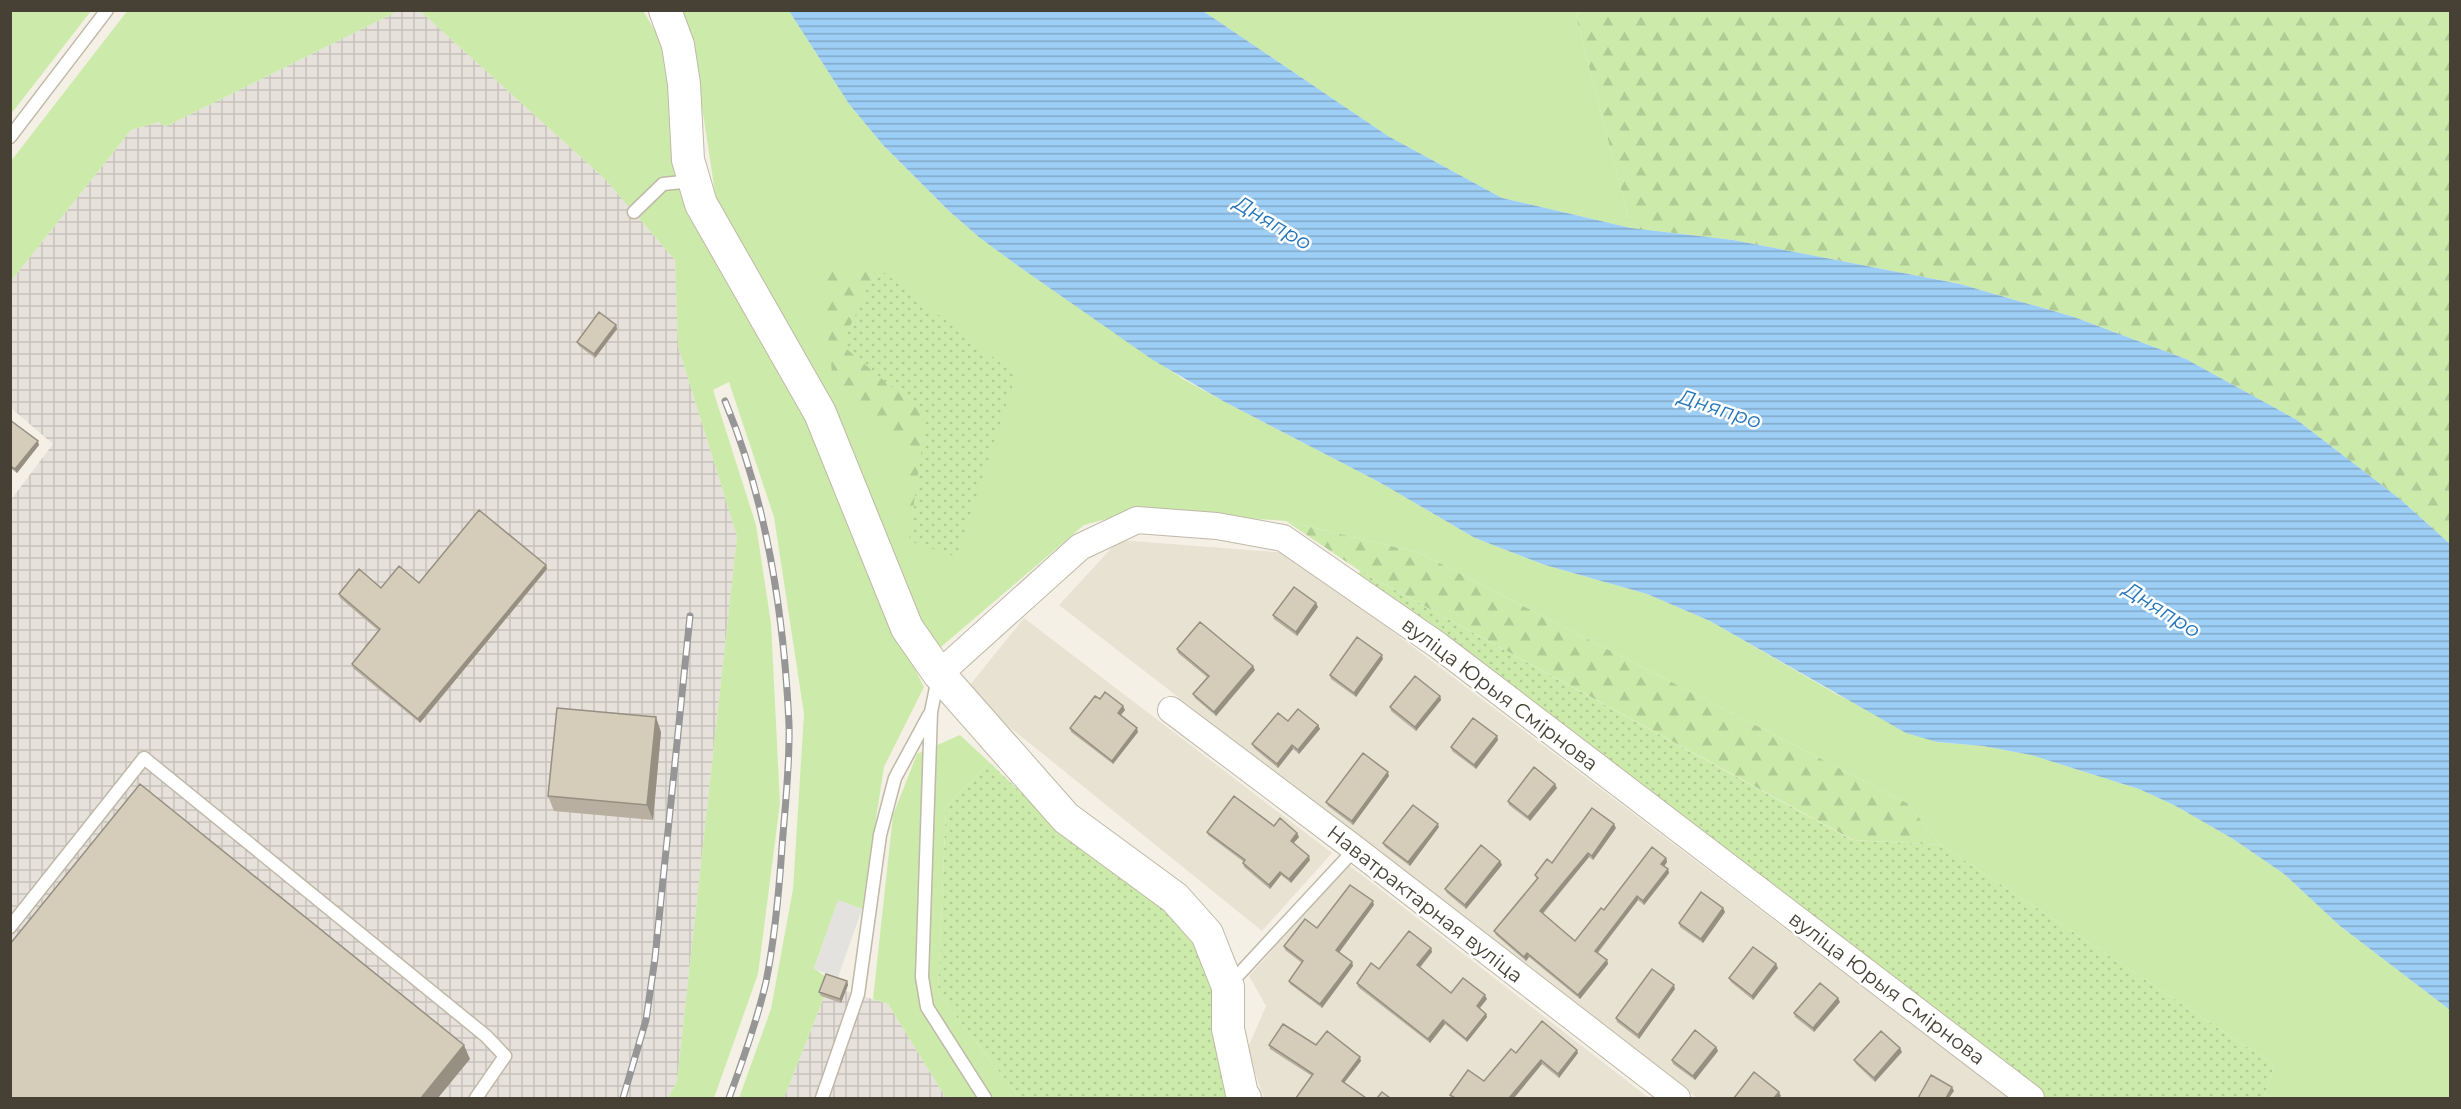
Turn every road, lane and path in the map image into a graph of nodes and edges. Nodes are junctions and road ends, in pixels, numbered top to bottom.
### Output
1 (107, 10) edge
2 (665, 10) edge
3 (10, 137) edge
4 (694, 181) junction
5 (634, 212) dead end
6 (939, 674) junction
7 (1172, 710) dead end
8 (931, 712) junction
9 (1355, 849) junction
10 (10, 927) edge
11 (1227, 987) junction
12 (476, 1098) edge
13 (822, 1098) edge
14 (985, 1098) edge
15 (1245, 1098) edge
16 (1677, 1098) edge
17 (2031, 1098) edge

1 - 3 lane
2 - 4 street
4 - 5 lane
4 - 6 street
6 - 8 lane
6 - 11 street
6 - 17 street, вуліца Юрыя Смірнова
7 - 9 street, Наватрактарная вуліца
8 - 13 lane
8 - 14 lane
9 - 11 lane
9 - 16 street, Наватрактарная вуліца
10 - 12 lane
11 - 15 street

